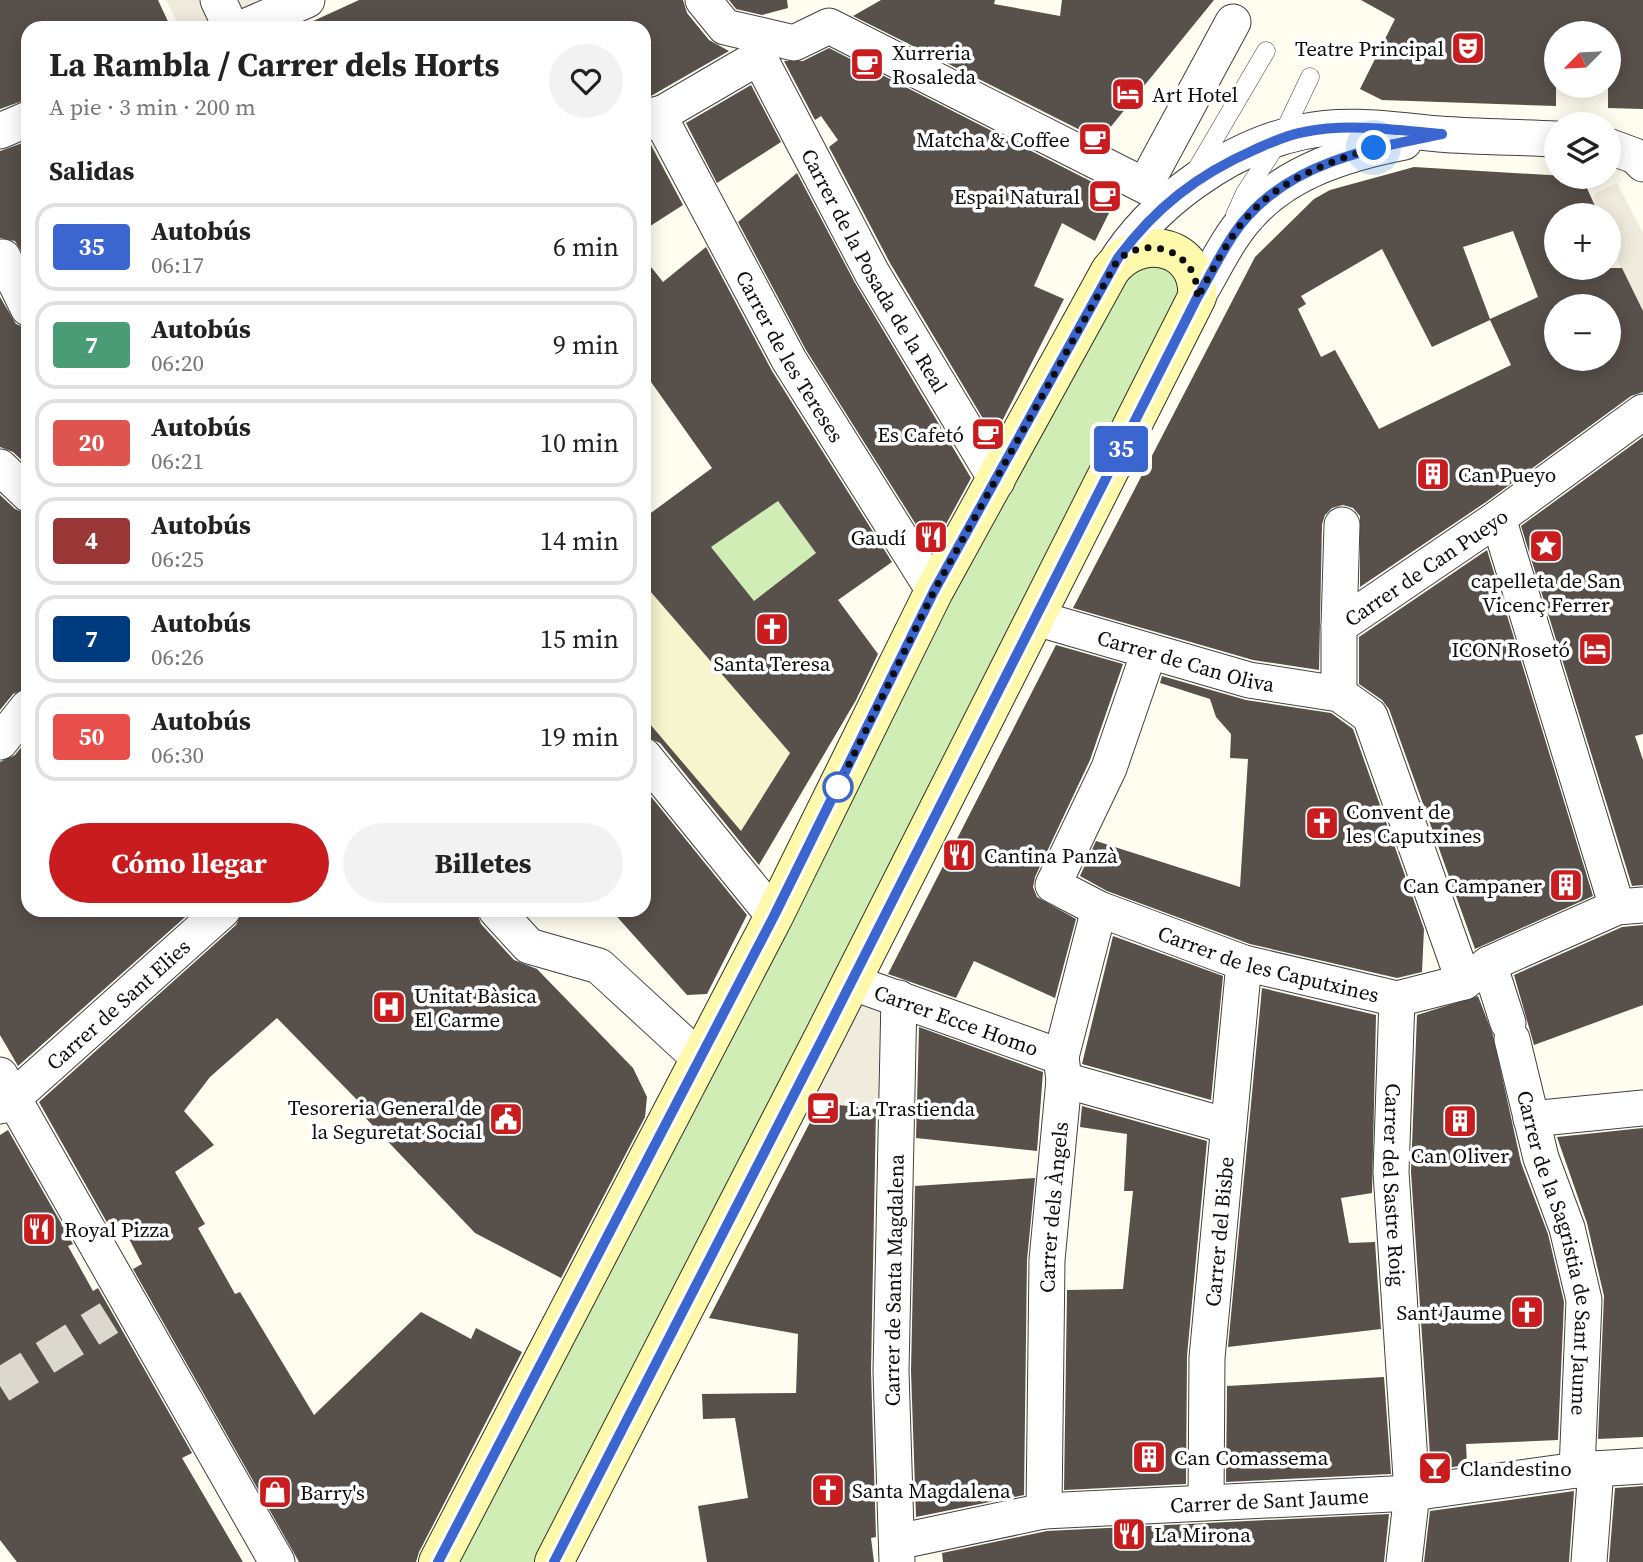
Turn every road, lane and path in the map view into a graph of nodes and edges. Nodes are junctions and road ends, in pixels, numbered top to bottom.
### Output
1 (218, 0) edge
2 (307, 0) edge
3 (703, 0) edge
4 (828, 13) edge
5 (228, 21) edge
6 (258, 21) edge
7 (1233, 22) dead end
8 (1266, 51) dead end
9 (1310, 77) dead end
10 (651, 119) edge
11 (21, 122) edge
12 (0, 131) edge
13 (1442, 134) junction
14 (1281, 138) junction
15 (1544, 138) edge
16 (1621, 151) edge
17 (1643, 164) edge
18 (1188, 184) junction
19 (3, 257) dead end
20 (1111, 271) junction
21 (21, 294) edge
22 (1197, 298) junction
23 (1639, 415) edge
24 (0, 467) edge
25 (997, 481) junction
26 (21, 487) edge
27 (1498, 518) junction
28 (1342, 525) dead end
29 (934, 591) junction
30 (1036, 618) junction
31 (1339, 626) junction
32 (1149, 652) junction
33 (1339, 694) junction
34 (21, 716) edge
35 (0, 742) edge
36 (651, 765) edge
37 (1630, 906) edge
38 (1099, 909) junction
39 (774, 916) junction
40 (215, 917) edge
41 (502, 917) edge
42 (1244, 962) junction
43 (1476, 973) junction
44 (851, 982) junction
45 (899, 998) junction
46 (1397, 999) junction
47 (699, 1058) junction
48 (1062, 1069) junction
49 (4, 1093) edge
50 (1643, 1108) edge
51 (1531, 1119) junction
52 (1228, 1126) junction
53 (1643, 1466) edge
54 (1586, 1470) junction
55 (1412, 1493) junction
56 (1206, 1502) junction
57 (1044, 1511) junction
58 (897, 1552) edge
59 (277, 1562) edge
60 (438, 1562) edge
61 (554, 1562) edge
62 (1404, 1562) edge
63 (1589, 1562) edge

1 - 5 street
2 - 6 street
3 - 4 street
4 - 7 street
8 - 18 lane
9 - 14 lane
10 - 25 street, Carrer de la Posada de la Real
10 - 29 street, Carrer de les Tereses
11 - 12 street
13 - 14 street
13 - 15 street
13 - 22 street
14 - 18 street
14 - 22 lane
16 - 17 street
18 - 20 street
19 - 21 street
20 - 22 street
20 - 25 street
22 - 30 street
23 - 27 street, Carrer de Can Pueyo
24 - 26 street
25 - 29 street
27 - 31 street, Carrer de Can Pueyo
27 - 37 street
28 - 31 street
29 - 39 street
30 - 32 street, Carrer de Can Oliva
30 - 44 street
31 - 33 street, Carrer de Can Pueyo
32 - 33 street, Carrer de Can Oliva
32 - 38 street, Carrer de les Caputxines
33 - 43 street, Carrer de la Sagristia de Sant Jaume
34 - 35 street
36 - 39 street
37 - 43 street, Carrer de les Caputxines
38 - 42 street, Carrer de les Caputxines
38 - 48 street, Carrer dels Àngels
39 - 47 street
40 - 49 street, Carrer de Sant Elies
41 - 47 street
42 - 46 street, Carrer de les Caputxines
42 - 52 street, Carrer del Bisbe
43 - 46 street, Carrer de les Caputxines
43 - 51 street, Carrer de la Sagristia de Sant Jaume
44 - 45 street, Carrer Ecce Homo
44 - 61 street
45 - 48 street, Carrer Ecce Homo
45 - 58 street, Carrer de Santa Magdalena
46 - 55 street, Carrer del Sastre Roig
47 - 60 street
48 - 52 street, Carrer Ecce Homo
48 - 57 street, Carrer dels Àngels
49 - 59 street
50 - 51 street
51 - 54 street, Carrer de la Sagristia de Sant Jaume
52 - 56 street, Carrer del Bisbe
53 - 54 street, Carrer de Sant Jaume
54 - 55 street, Carrer de Sant Jaume
54 - 63 street, Carrer de la Sagristia de Sant Jaume
55 - 56 street, Carrer de Sant Jaume
55 - 62 street, Carrer del Sastre Roig
56 - 57 street, Carrer de Sant Jaume
57 - 58 street, Carrer de Sant Jaume

